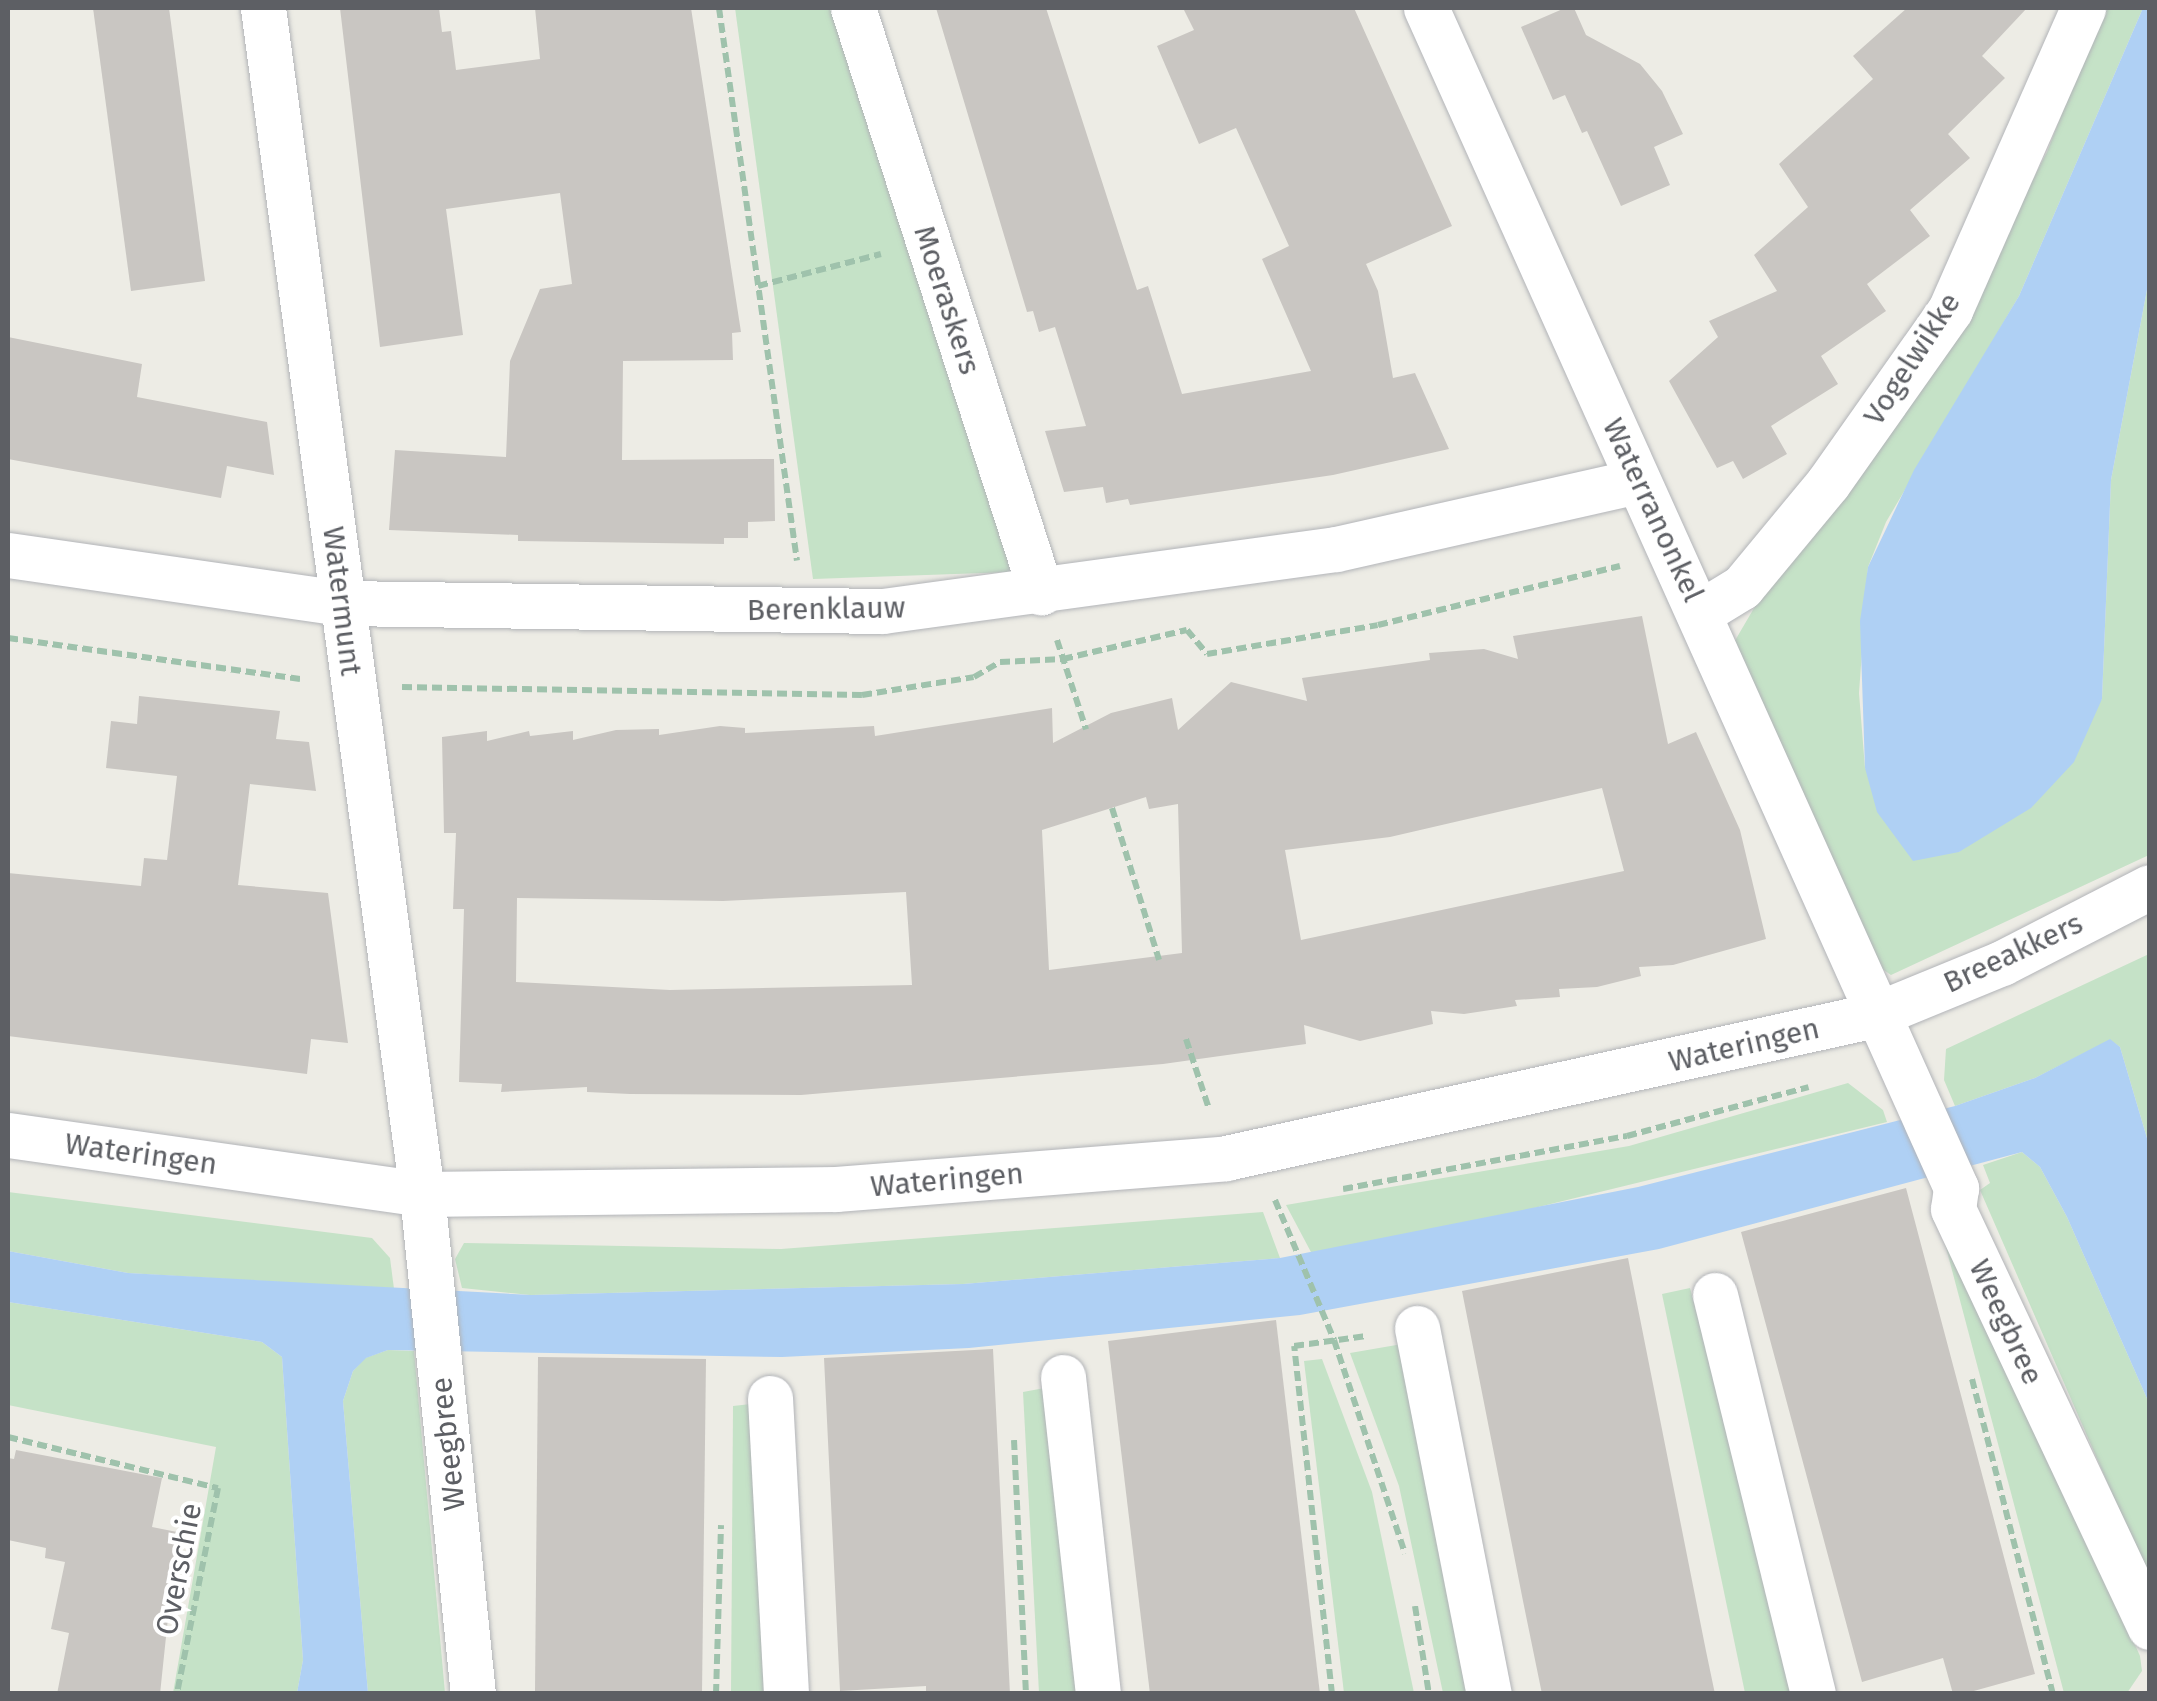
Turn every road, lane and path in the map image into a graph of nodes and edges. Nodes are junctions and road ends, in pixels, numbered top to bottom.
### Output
1 (263, 8) edge
2 (719, 8) edge
3 (853, 8) edge
4 (1426, 8) edge
5 (2083, 8) edge
6 (928, 242) junction
7 (758, 286) junction
8 (1638, 482) junction
9 (1672, 554) junction
10 (8, 555) edge
11 (1040, 592) junction
12 (342, 603) junction
13 (804, 612) junction
14 (1701, 612) junction
15 (8, 638) edge
16 (1063, 659) junction
17 (352, 683) junction
18 (1086, 729) dead end
19 (1112, 808) dead end
20 (2150, 887) edge
21 (1160, 960) dead end
22 (1875, 1014) junction
23 (1186, 1039) dead end
24 (8, 1135) edge
25 (1226, 1158) junction
26 (422, 1194) junction
27 (1284, 1223) dead end
28 (1715, 1295) dead end
29 (1417, 1328) joint
30 (1334, 1340) junction
31 (1970, 1369) dead end
32 (1062, 1377) dead end
33 (770, 1398) dead end
34 (1013, 1421) dead end
35 (8, 1438) edge
36 (1408, 1568) dead end
37 (1412, 1586) dead end
38 (2150, 1627) edge
39 (178, 1694) edge
40 (473, 1694) edge
41 (786, 1694) edge
42 (1026, 1694) edge
43 (1098, 1694) edge
44 (1332, 1694) edge
45 (1429, 1694) edge
46 (1489, 1694) edge
47 (1813, 1694) edge
48 (2053, 1694) edge

1 - 12 street, Watermunt
2 - 7 path
3 - 6 street, Moeraskers
4 - 8 street, Waterranonkel
5 - 14 street, Vogelwikke
6 - 7 path
6 - 11 street, Moeraskers
7 - 13 path
8 - 9 street, Waterranonkel
8 - 11 street, Berenklauw
9 - 14 street, Waterranonkel
9 - 16 path
10 - 12 street, Berenklauw
11 - 13 street, Berenklauw
11 - 16 path
12 - 13 street, Berenklauw
12 - 17 street, Watermunt
14 - 22 street, Waterranonkel
15 - 17 path
16 - 17 path
16 - 18 path
17 - 26 street, Watermunt
19 - 21 path
20 - 22 street, Breeakkers
22 - 25 street, Wateringen
22 - 38 street, Weegbree
23 - 25 path
24 - 26 street, Wateringen
25 - 26 street, Wateringen
26 - 40 street, Weegbree
27 - 30 path
28 - 47 street
29 - 30 path
29 - 46 street
30 - 36 path
30 - 44 path
31 - 48 path
32 - 43 street
33 - 41 street
34 - 42 path
35 - 39 path, Overschie
37 - 45 path

